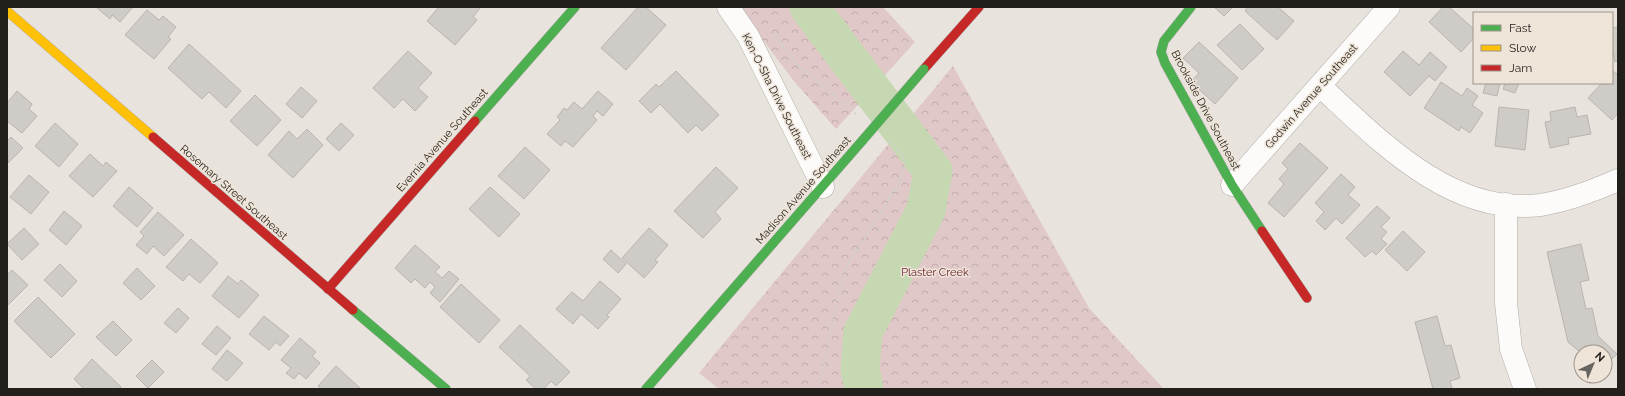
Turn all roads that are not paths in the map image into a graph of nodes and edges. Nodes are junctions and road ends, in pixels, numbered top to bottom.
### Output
1 (575, 7) edge
2 (728, 7) edge
3 (979, 7) edge
4 (1191, 7) edge
5 (1388, 7) edge
6 (7, 11) edge
7 (1320, 86) junction
8 (1618, 180) edge
9 (1232, 185) junction
10 (823, 187) junction
11 (1506, 204) junction
12 (328, 289) junction
13 (1307, 298) dead end
14 (446, 389) edge
15 (646, 389) edge
16 (1525, 389) edge

1 - 12 street, Evernia Avenue Southeast
2 - 10 street, Ken-O-Sha Drive Southeast
3 - 10 street, Madison Avenue Southeast, bridge
4 - 9 street, Brookside Drive Southeast
5 - 7 street, Godwin Avenue Southeast
6 - 12 street, Rosemary Street Southeast
7 - 9 street, Godwin Avenue Southeast
7 - 11 street
8 - 11 street
9 - 13 street, Brookside Drive Southeast
10 - 15 street, Madison Avenue Southeast
11 - 16 street
12 - 14 street, Rosemary Street Southeast

